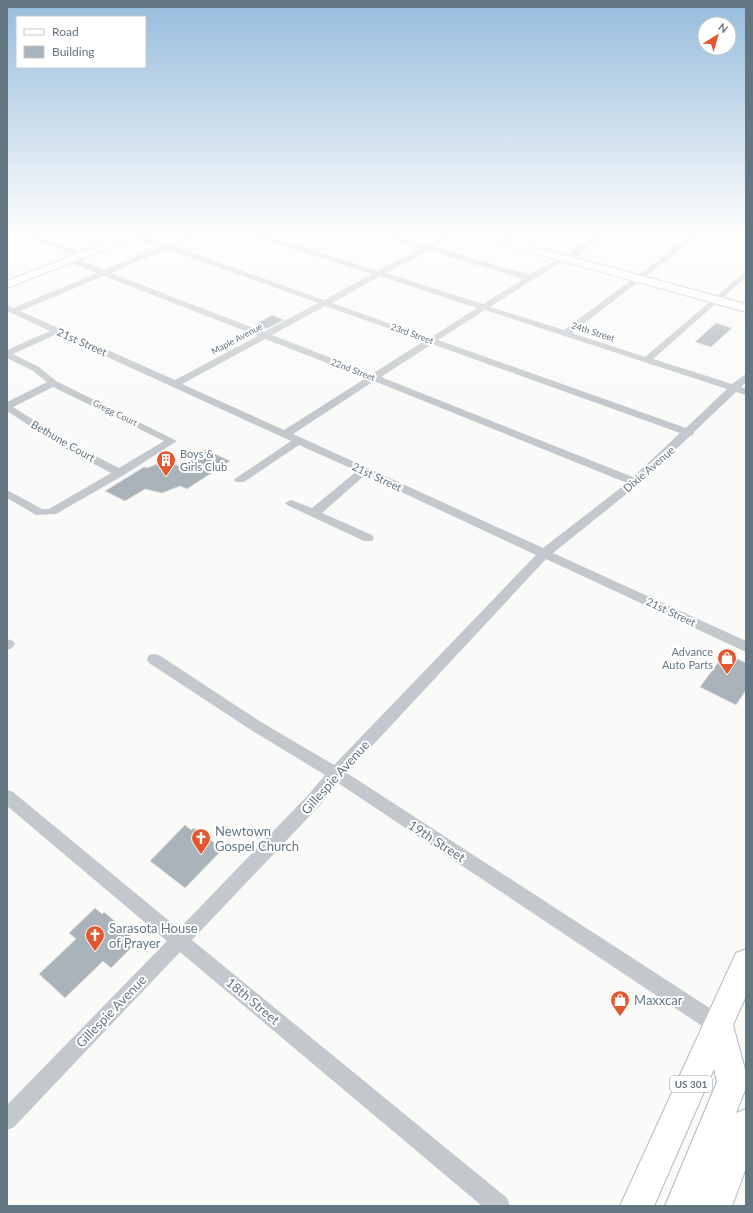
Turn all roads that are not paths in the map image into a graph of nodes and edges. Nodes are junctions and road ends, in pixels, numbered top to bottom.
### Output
1 (63, 289) edge
2 (144, 289) edge
3 (286, 289) edge
4 (352, 289) edge
5 (424, 289) edge
6 (514, 289) edge
7 (626, 289) edge
8 (670, 289) edge
9 (730, 289) edge
10 (716, 301) junction
11 (326, 303) junction
12 (484, 308) junction
13 (746, 308) edge
14 (10, 309) edge
15 (56, 331) junction
16 (566, 333) junction
17 (265, 336) junction
18 (431, 341) junction
19 (7, 354) edge
20 (647, 360) junction
21 (746, 377) edge
22 (374, 378) junction
23 (53, 384) junction
24 (175, 384) junction
25 (735, 389) junction
26 (746, 392) edge
27 (7, 407) edge
28 (689, 432) junction
29 (286, 434) junction
30 (299, 440) junction
31 (364, 471) junction
32 (120, 473) junction
33 (240, 480) dead end
34 (635, 482) junction
35 (7, 493) edge
36 (291, 502) dead end
37 (314, 513) junction
38 (368, 538) dead end
39 (545, 553) junction
40 (746, 647) edge
41 (154, 659) dead end
42 (336, 774) junction
43 (7, 797) edge
44 (180, 941) junction
45 (746, 963) edge
46 (718, 1025) junction
47 (7, 1120) edge
48 (746, 1125) edge
49 (499, 1206) edge
50 (637, 1206) edge
51 (682, 1206) edge
52 (715, 1206) edge

1 - 14 street
2 - 17 street, 22nd Street
3 - 11 street, 23rd Street
4 - 11 street, Maple Avenue
5 - 12 street, 24th Street
6 - 12 street
7 - 16 street
8 - 10 street
9 - 10 street
10 - 13 street
10 - 20 street
11 - 17 street, Maple Avenue
11 - 18 street, 23rd Street
12 - 16 street, 24th Street
12 - 18 street
14 - 15 street, 21st Street
15 - 19 street
15 - 24 street, 21st Street
16 - 20 street, 24th Street
17 - 22 street, 22nd Street
17 - 24 street, Maple Avenue
18 - 22 street
18 - 28 street, 23rd Street
19 - 23 street, Gregg Court
20 - 25 street, 24th Street
21 - 25 street, Dixie Avenue
22 - 29 street
22 - 34 street, 22nd Street
23 - 27 street
23 - 32 street, Gregg Court
24 - 29 street, 21st Street
25 - 26 street, 24th Street
25 - 28 street, Dixie Avenue
27 - 32 street, Bethune Court
28 - 34 street, Dixie Avenue
29 - 30 street, 21st Street
30 - 31 street, 21st Street
30 - 33 street
31 - 37 street
31 - 39 street, 21st Street
32 - 35 street
34 - 39 street, Dixie Avenue
36 - 37 street
37 - 38 street
39 - 40 street, 21st Street
39 - 42 street, Gillespie Avenue
41 - 42 street, 19th Street
42 - 44 street, Gillespie Avenue
42 - 46 street, 19th Street
43 - 44 street, 18th Street
44 - 47 street, Gillespie Avenue
44 - 49 street, 18th Street
45 - 46 main road, US 301
46 - 50 main road, US 301
46 - 51 main road
48 - 52 main road

